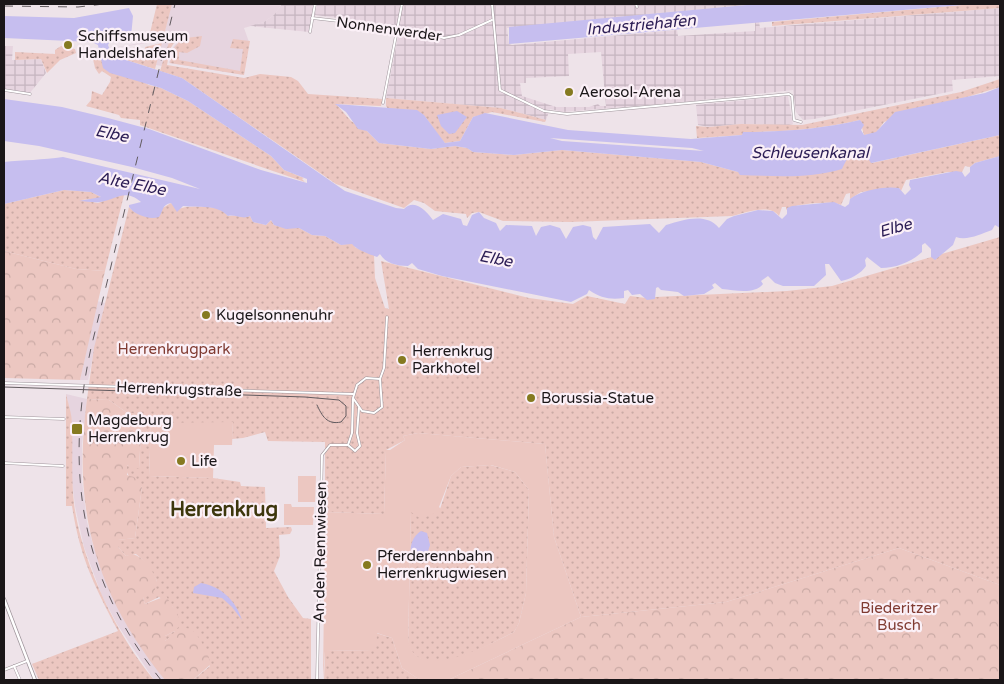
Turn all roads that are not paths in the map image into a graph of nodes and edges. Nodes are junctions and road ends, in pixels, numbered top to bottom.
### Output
1 (315, 4) edge
2 (402, 4) edge
3 (492, 4) edge
4 (636, 4) edge
5 (636, 7) dead end
6 (312, 18) junction
7 (493, 20) junction
8 (398, 28) junction
9 (310, 32) dead end
10 (4, 90) edge
11 (30, 94) dead end
12 (383, 103) dead end
13 (800, 122) dead end
14 (387, 317) dead end
15 (380, 379) junction
16 (4, 384) edge
17 (353, 394) junction
18 (354, 398) junction
19 (359, 408) junction
20 (4, 417) edge
21 (64, 419) dead end
22 (348, 445) junction
23 (4, 464) edge
24 (63, 466) dead end
25 (4, 599) edge
26 (28, 661) junction
27 (14, 666) junction
28 (4, 670) edge
29 (20, 680) edge
30 (36, 680) edge
31 (317, 680) edge

1 - 6 street
2 - 8 street
3 - 7 street
4 - 5 street
6 - 8 street, Nonnenwerder
6 - 9 street
7 - 8 street, Nonnenwerder
7 - 13 street
8 - 12 street
10 - 11 street
14 - 15 street
15 - 17 street
15 - 19 street
16 - 17 street, Herrenkrugstraße
17 - 18 street
18 - 19 street
18 - 22 street
19 - 22 street
20 - 21 street
22 - 31 street, An den Rennwiesen
23 - 24 street
25 - 26 street
26 - 27 street
26 - 30 street
27 - 28 street
27 - 29 street

